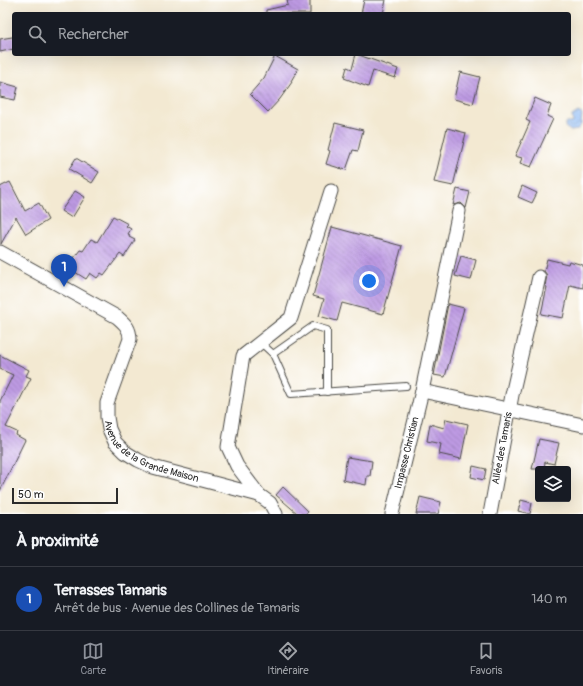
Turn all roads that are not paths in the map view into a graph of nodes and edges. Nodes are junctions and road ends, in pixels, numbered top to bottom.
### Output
1 (331, 190) dead end
2 (459, 211) dead end
3 (0, 252) edge
4 (539, 277) dead end
5 (260, 342) junction
6 (273, 354) junction
7 (406, 386) dead end
8 (422, 391) junction
9 (327, 392) junction
10 (510, 410) junction
11 (583, 425) edge
12 (259, 495) junction
13 (276, 514) edge
14 (392, 514) edge
15 (490, 514) edge

1 - 5 street
2 - 8 street, Impasse Christian
3 - 12 street, Avenue de la Grande Maison
4 - 10 street
5 - 6 lane
5 - 12 street
6 - 9 lane
6 - 9 lane
7 - 9 lane
8 - 10 street
8 - 14 street, Impasse Christian
10 - 11 street, Allée des Tamaris
10 - 15 street, Allée des Tamaris
12 - 13 street, Avenue de la Grande Maison

